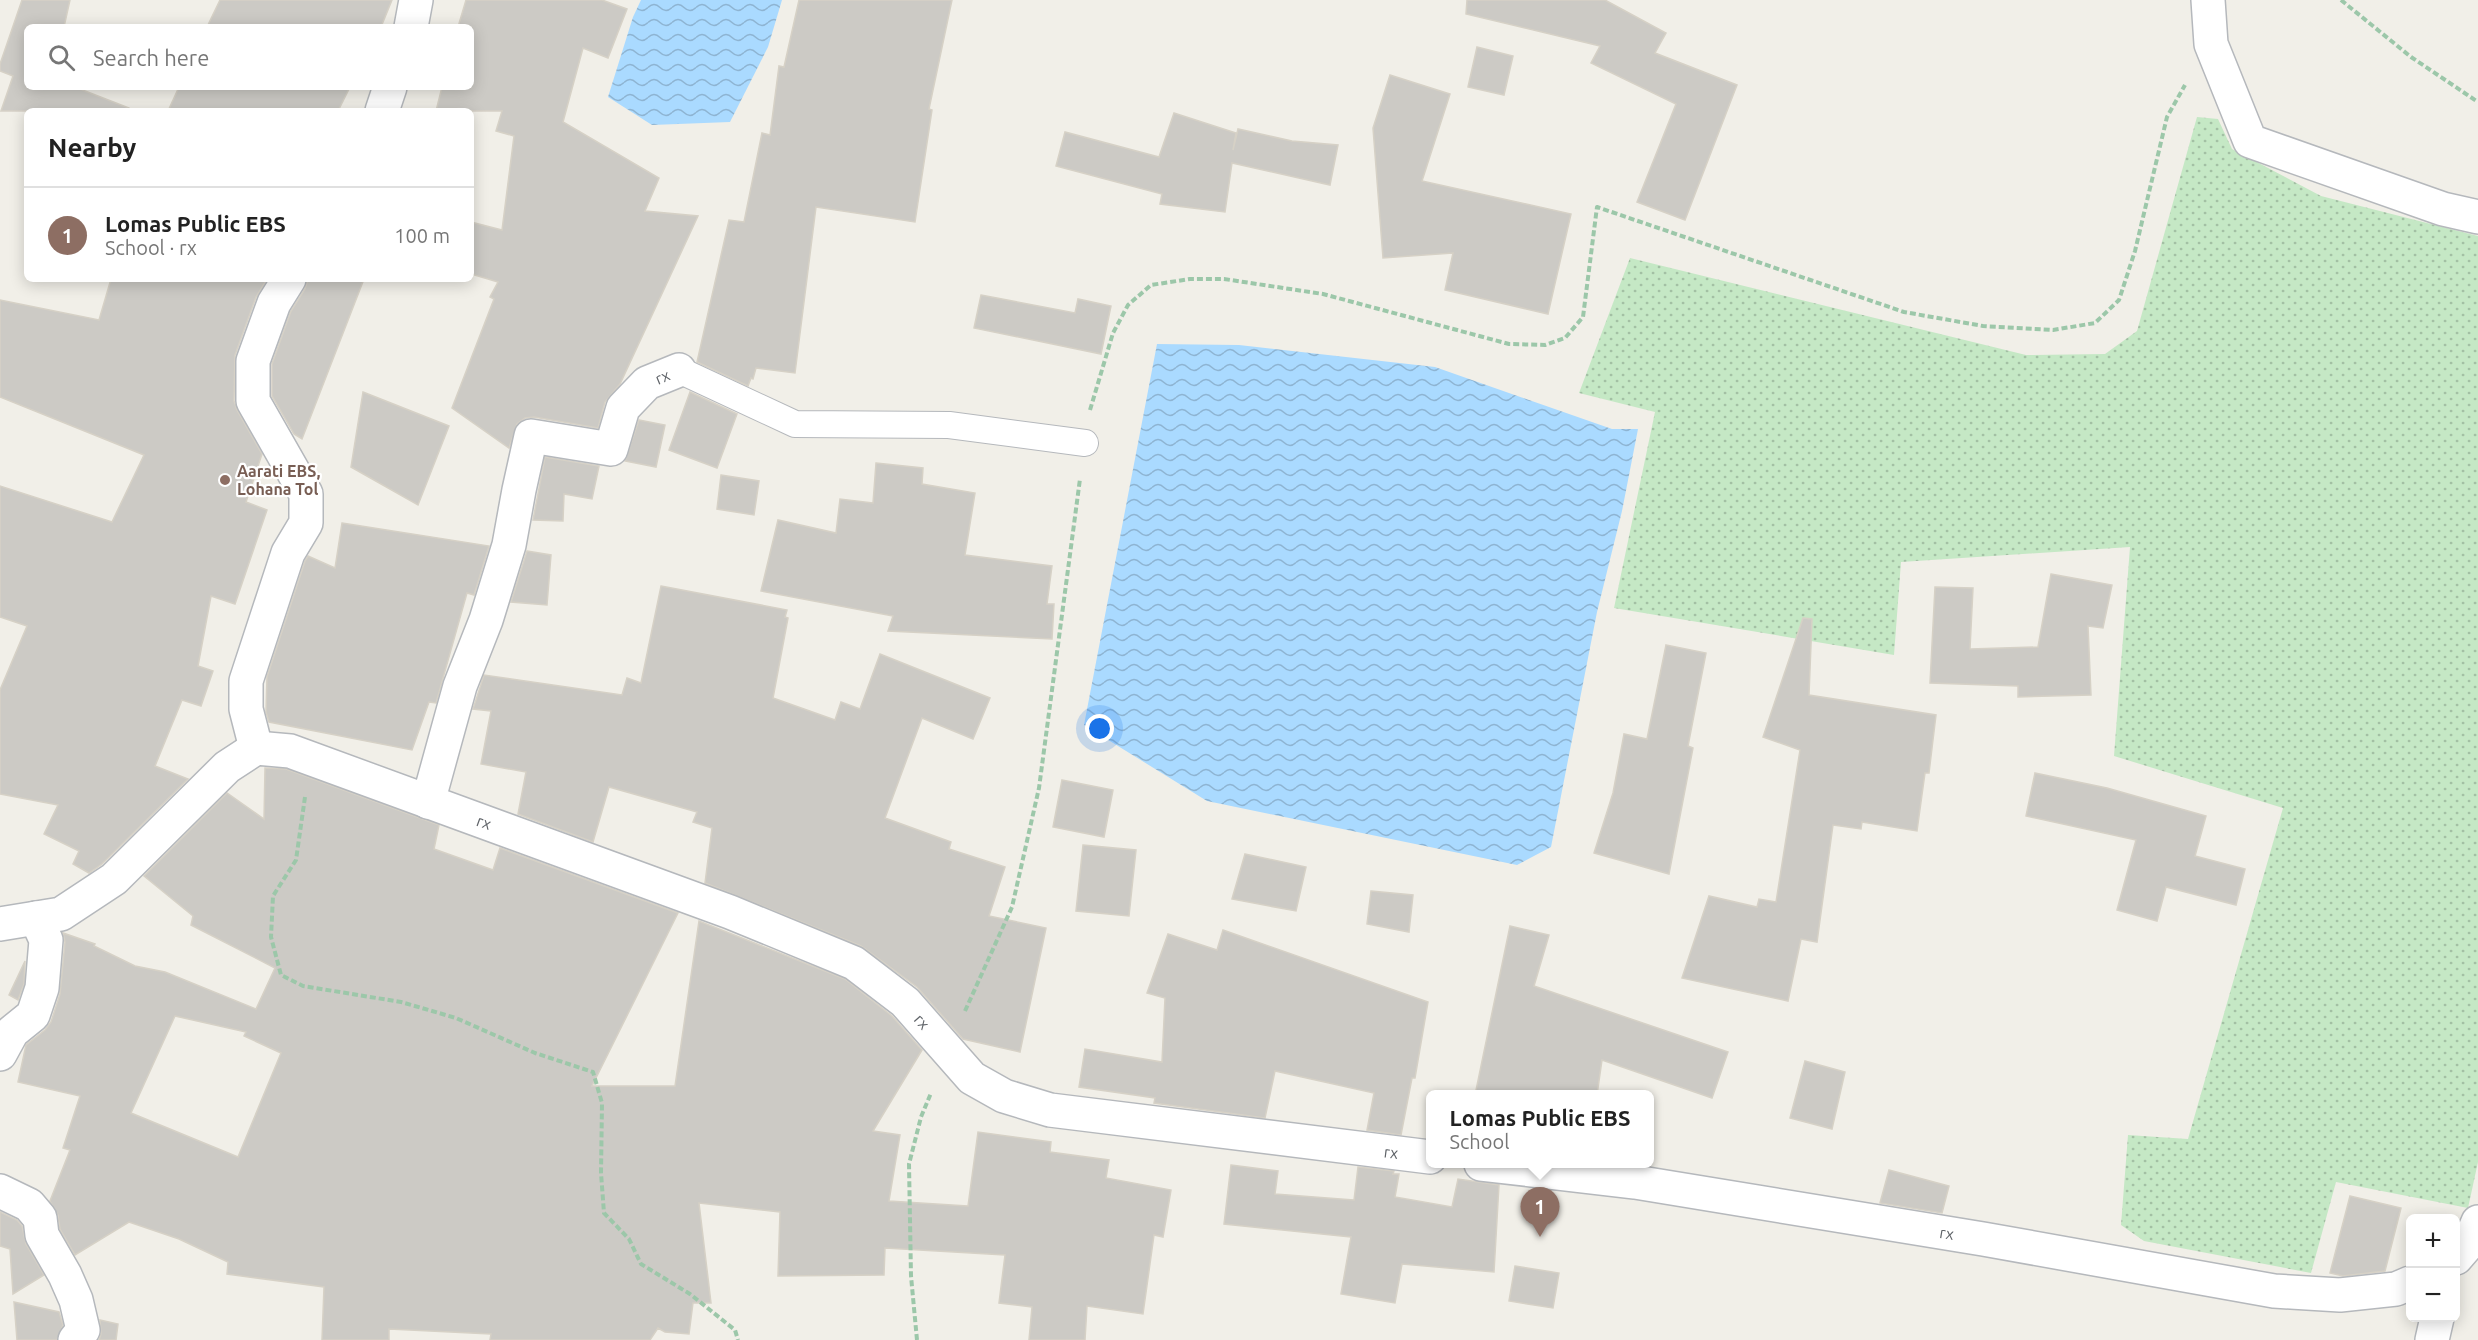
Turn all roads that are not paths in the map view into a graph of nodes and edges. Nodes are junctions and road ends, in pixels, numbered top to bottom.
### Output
1 (416, 0) edge
2 (2208, 0) edge
3 (412, 24) edge
4 (389, 90) edge
5 (383, 108) edge
6 (2478, 217) edge
7 (287, 282) edge
8 (679, 370) joint
9 (1084, 443) road end
10 (256, 747) junction
11 (428, 802) junction
12 (36, 918) junction
13 (0, 924) edge
14 (0, 1054) edge
15 (1426, 1156) edge
16 (1514, 1168) edge
17 (0, 1191) edge
18 (2478, 1222) edge
19 (2460, 1253) edge
20 (2406, 1285) edge
21 (2436, 1322) edge
22 (75, 1340) edge
23 (2432, 1340) edge

1 - 3 street
2 - 6 street
4 - 5 street
7 - 10 street
8 - 9 lane
8 - 11 street, rx
10 - 11 street, rx
10 - 12 street
11 - 15 street, rx
12 - 13 street
12 - 14 street
16 - 20 street, rx
17 - 22 street
18 - 19 street
21 - 23 street

